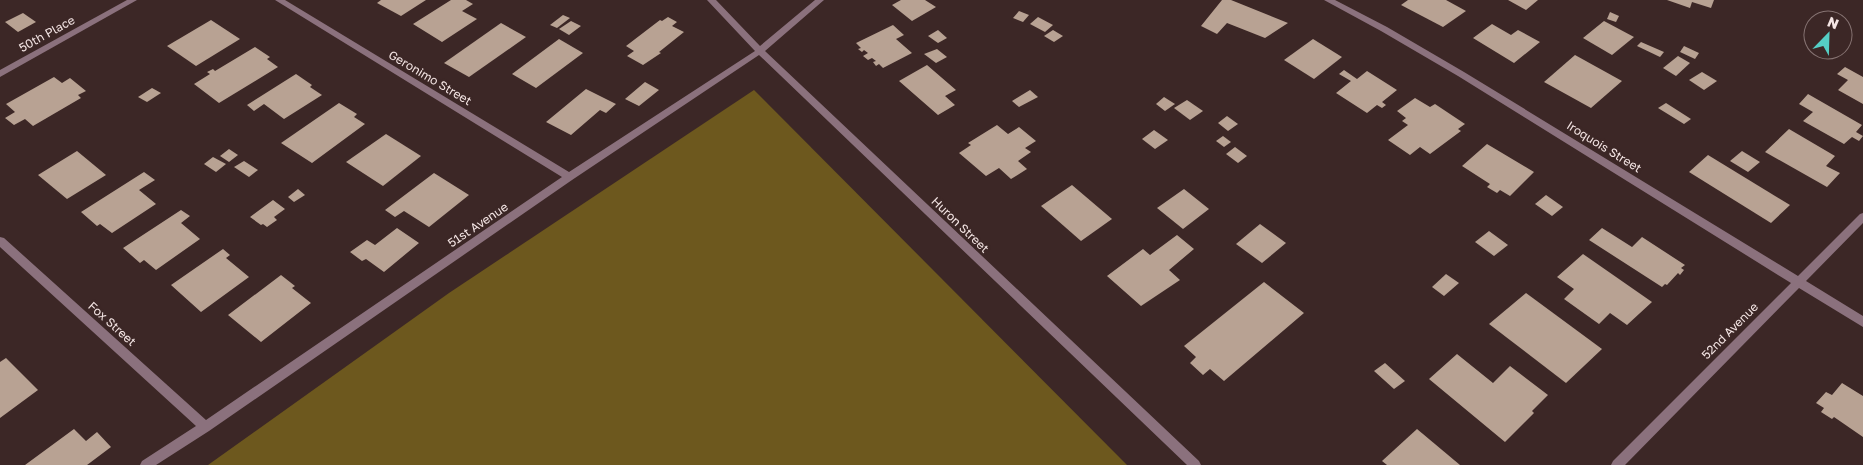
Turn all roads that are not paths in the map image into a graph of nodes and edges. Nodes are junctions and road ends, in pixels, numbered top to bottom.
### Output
1 (133, 0) edge
2 (279, 0) edge
3 (711, 0) edge
4 (820, 0) edge
5 (1328, 0) edge
6 (760, 51) junction
7 (0, 74) edge
8 (569, 177) junction
9 (1863, 217) edge
10 (0, 241) edge
11 (1798, 282) junction
12 (1863, 322) edge
13 (205, 427) junction
14 (146, 465) edge
15 (1195, 465) edge
16 (1617, 465) edge

1 - 7 street, 50th Place
2 - 8 street, Geronimo Street
3 - 6 street, Huron Street
4 - 6 street, 51st Avenue
5 - 11 street, Iroquois Street
6 - 8 street, 51st Avenue
6 - 15 street, Huron Street
8 - 13 street, 51st Avenue
9 - 11 street, 52nd Avenue
10 - 13 street, Fox Street
11 - 12 street, Iroquois Street
11 - 16 street, 52nd Avenue
13 - 14 street, 51st Avenue

